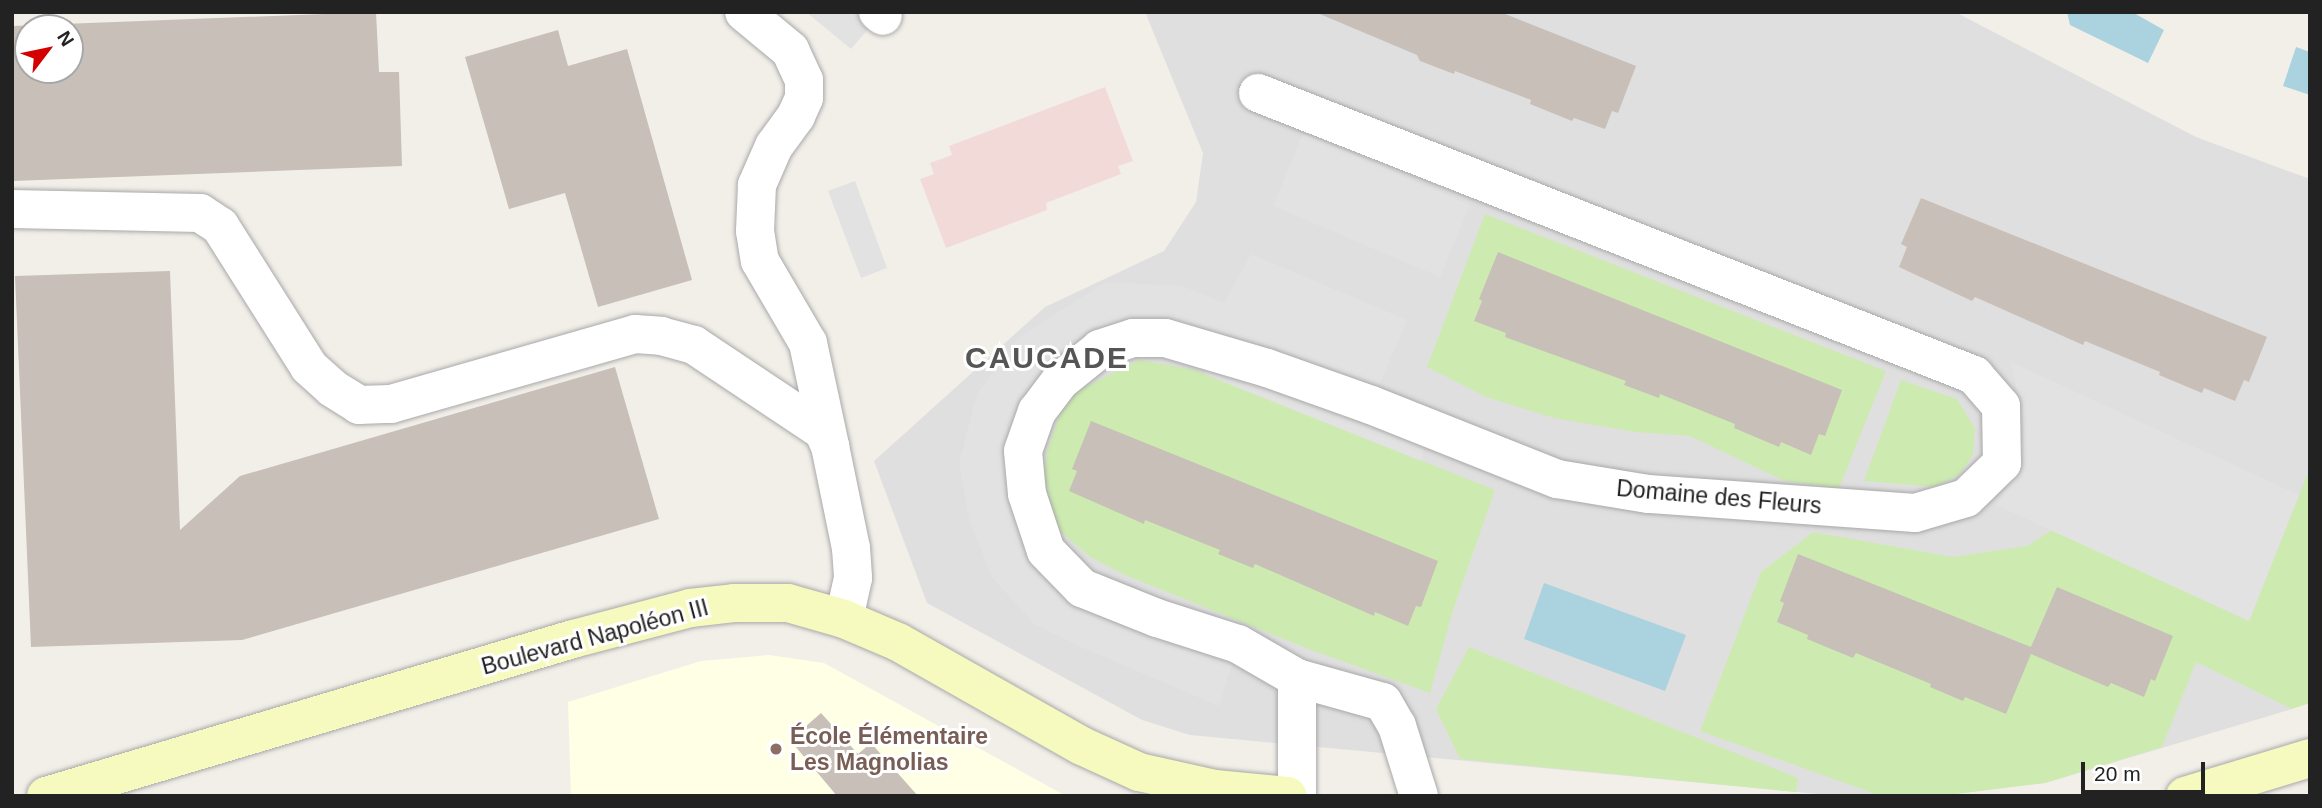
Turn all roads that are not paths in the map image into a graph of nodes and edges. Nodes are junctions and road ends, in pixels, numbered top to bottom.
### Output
1 (744, 12) edge
2 (1258, 93) dead end
3 (12, 209) edge
4 (830, 446) junction
5 (844, 619) junction
6 (1297, 678) junction
7 (2310, 758) edge
8 (46, 796) edge
9 (1287, 796) edge
10 (1297, 796) edge
11 (1419, 796) edge
12 (2185, 796) edge

1 - 4 street
2 - 6 street, Domaine des Fleurs
3 - 4 street
4 - 5 street
5 - 8 main road, Boulevard Napoléon III
5 - 9 main road, Boulevard Napoléon III
6 - 10 street
6 - 11 street, Domaine des Fleurs
7 - 12 main road

